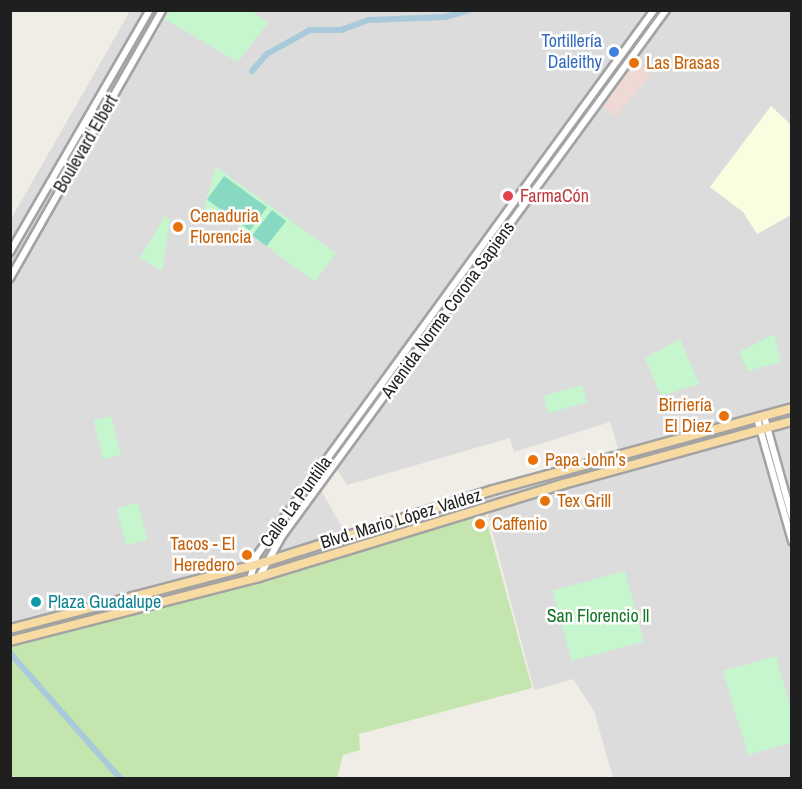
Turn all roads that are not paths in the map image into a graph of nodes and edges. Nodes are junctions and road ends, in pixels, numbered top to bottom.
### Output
1 (150, 10) edge
2 (162, 10) edge
3 (654, 10) edge
4 (666, 10) edge
5 (10, 252) edge
6 (10, 278) edge
7 (792, 408) edge
8 (760, 417) junction
9 (792, 421) edge
10 (349, 429) joint
11 (764, 429) junction
12 (356, 435) joint
13 (792, 517) edge
14 (792, 542) edge
15 (266, 562) junction
16 (252, 566) junction
17 (259, 577) junction
18 (250, 579) junction
19 (10, 629) edge
20 (10, 641) edge

1 - 5 street, Boulevard Elbert
2 - 6 street, Boulevard Elbert
3 - 10 street, Avenida Norma Corona Sapiens
4 - 12 street, Avenida Norma Corona Sapiens
7 - 8 main road, Blvd. Mario López Valdez
8 - 11 street
8 - 15 main road, Blvd. Mario López Valdez
9 - 11 main road, Blvd. Mario López Valdez
10 - 16 street, Calle La Puntilla
11 - 13 street
11 - 14 street
11 - 17 main road, Blvd. Mario López Valdez
12 - 15 street, Calle La Puntilla
15 - 16 main road, Blvd. Mario López Valdez
15 - 17 street, Calle La Puntilla
16 - 18 street, Calle La Puntilla
16 - 19 main road, Blvd. Mario López Valdez
17 - 18 main road, Blvd. Mario López Valdez
18 - 20 main road, Blvd. Mario López Valdez

